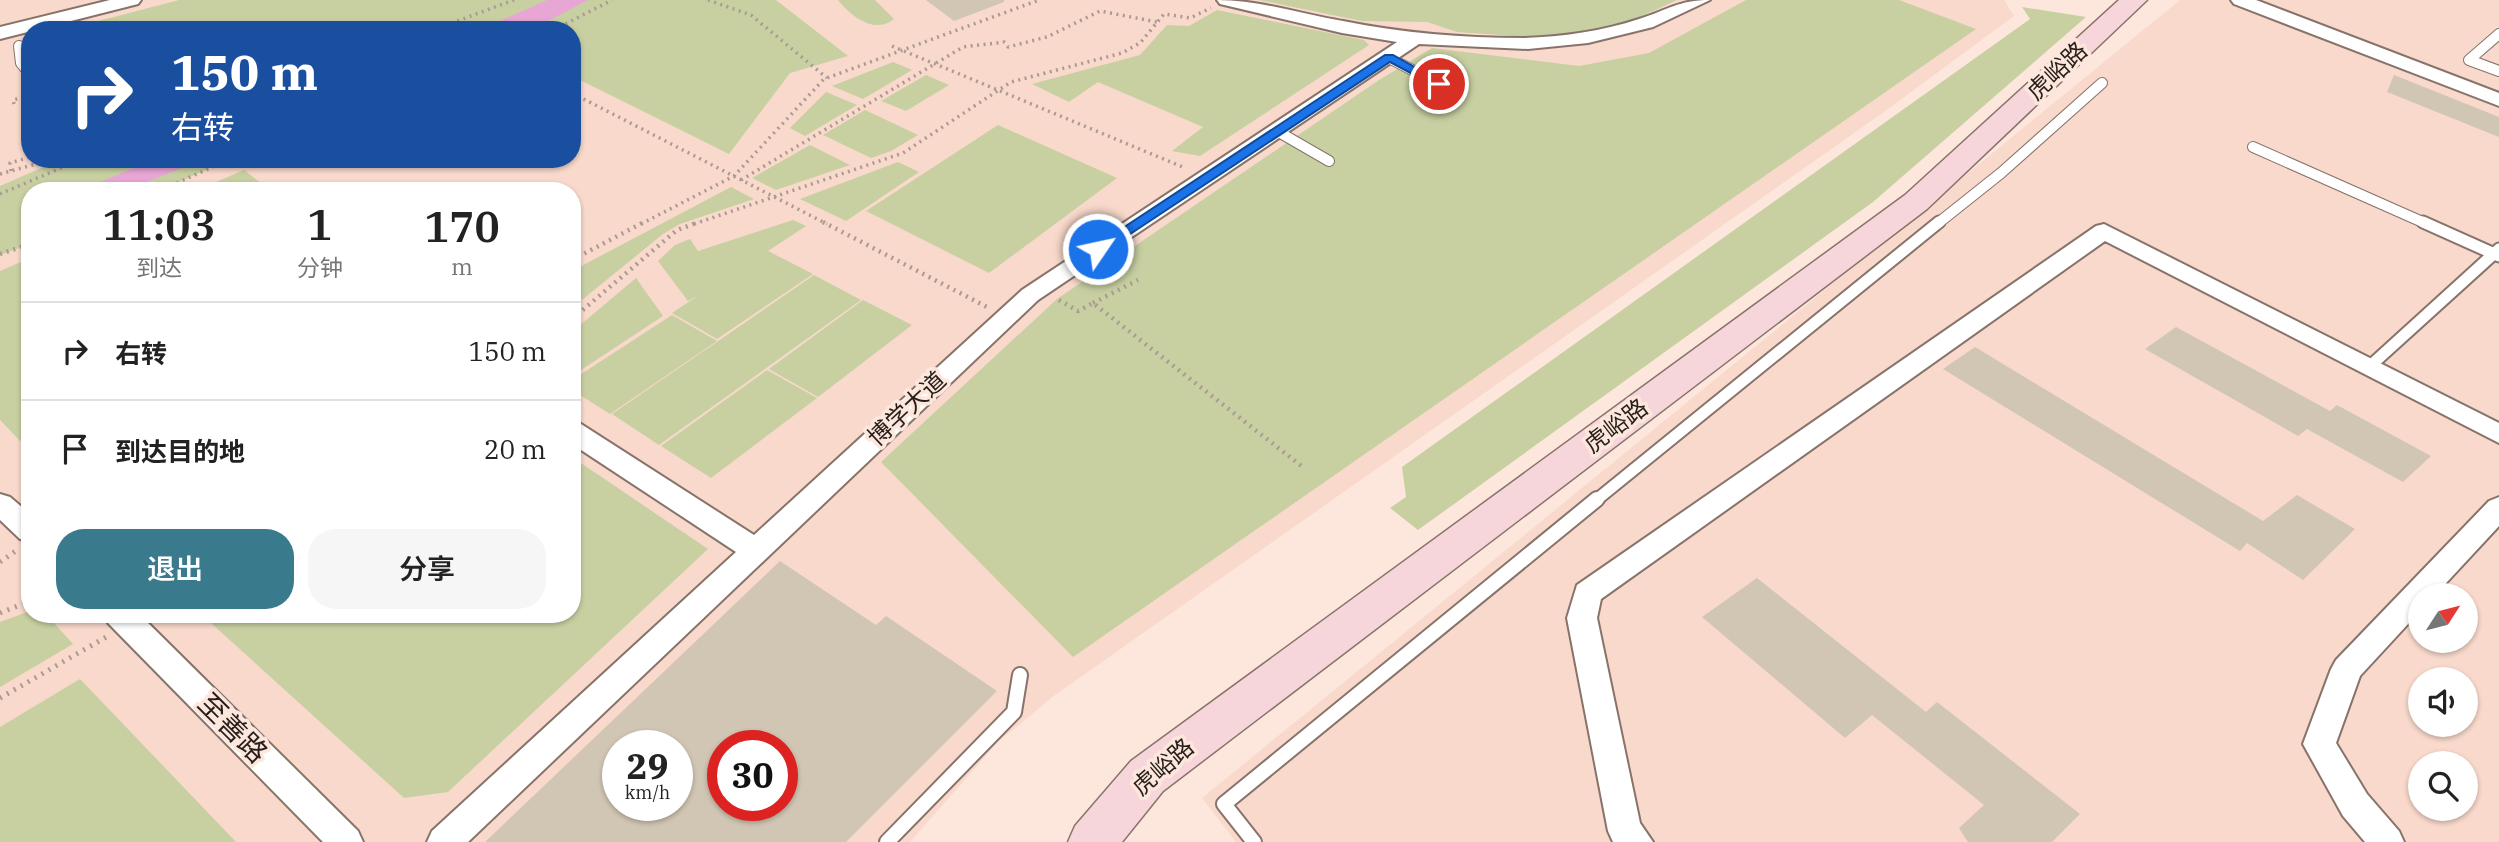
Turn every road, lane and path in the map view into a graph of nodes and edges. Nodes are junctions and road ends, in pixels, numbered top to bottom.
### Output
1 (132, 0) edge
2 (514, 0) edge
3 (612, 0) edge
4 (708, 0) edge
5 (1039, 0) edge
6 (1701, 0) edge
7 (2134, 0) edge
8 (2240, 0) edge
9 (1221, 3) edge
10 (25, 21) edge
11 (51, 21) edge
12 (69, 21) edge
13 (457, 21) edge
14 (571, 21) edge
15 (1157, 22) junction
16 (21, 23) edge
17 (0, 33) edge
18 (2499, 34) edge
19 (1417, 37) junction
20 (19, 46) dead end
21 (892, 46) dead end
22 (902, 51) junction
23 (1389, 58) junction
24 (21, 63) edge
25 (934, 65) junction
26 (2499, 71) edge
27 (828, 78) junction
28 (2102, 83) dead end
29 (998, 91) junction
30 (1459, 94) dead end
31 (21, 98) edge
32 (581, 98) edge
33 (2499, 100) edge
34 (14, 104) dead end
35 (1277, 131) junction
36 (2253, 147) dead end
37 (21, 160) edge
38 (1329, 161) dead end
39 (22, 168) edge
40 (61, 168) edge
41 (210, 168) edge
42 (11, 171) junction
43 (0, 174) edge
44 (733, 176) junction
45 (1207, 177) junction
46 (741, 180) junction
47 (28, 182) edge
48 (179, 182) edge
49 (21, 185) edge
50 (0, 194) edge
51 (775, 197) junction
52 (21, 247) edge
53 (2497, 253) edge
54 (0, 254) edge
55 (581, 255) edge
56 (1138, 280) dead end
57 (1051, 296) dead end
58 (1093, 303) junction
59 (581, 311) edge
60 (1006, 317) junction
61 (2369, 367) junction
62 (2499, 434) edge
63 (581, 437) edge
64 (1304, 468) dead end
65 (0, 504) edge
66 (2499, 508) edge
67 (21, 523) edge
68 (756, 550) junction
69 (21, 605) edge
70 (0, 613) edge
71 (118, 623) edge
72 (128, 623) edge
73 (1020, 675) dead end
74 (0, 698) edge
75 (346, 842) edge
76 (444, 842) edge
77 (887, 842) edge
78 (1091, 842) edge
79 (1254, 842) edge
80 (1636, 842) edge
81 (2387, 842) edge

1 - 12 street
2 - 13 path
3 - 14 path
4 - 27 path
5 - 22 path
6 - 19 street
7 - 78 street, 虎峪路
8 - 33 street
9 - 15 path
9 - 19 street
10 - 11 street
15 - 25 path
15 - 29 path
16 - 17 street
18 - 26 lane
19 - 23 street, 博学大道
20 - 24 lane
21 - 22 path
22 - 25 path
22 - 27 path
23 - 30 lane
23 - 35 street, 博学大道
25 - 29 path
25 - 46 path
27 - 44 path
28 - 79 lane
29 - 45 path
29 - 51 path
31 - 34 path
32 - 44 path
35 - 38 lane
35 - 45 street, 博学大道
36 - 53 lane
37 - 42 path
39 - 42 path
40 - 47 path
41 - 48 path
42 - 43 path
44 - 46 path
44 - 55 path
45 - 60 street, 博学大道
46 - 51 path
49 - 50 path
51 - 59 path
51 - 60 path
52 - 54 path
53 - 61 lane
56 - 58 path
57 - 58 path
58 - 64 path
60 - 68 street, 博学大道
61 - 62 street
61 - 80 street
63 - 68 street
65 - 67 street
66 - 81 street
68 - 76 street, 博学大道
69 - 70 path
71 - 74 path
72 - 75 street, 至善路
73 - 77 lane

